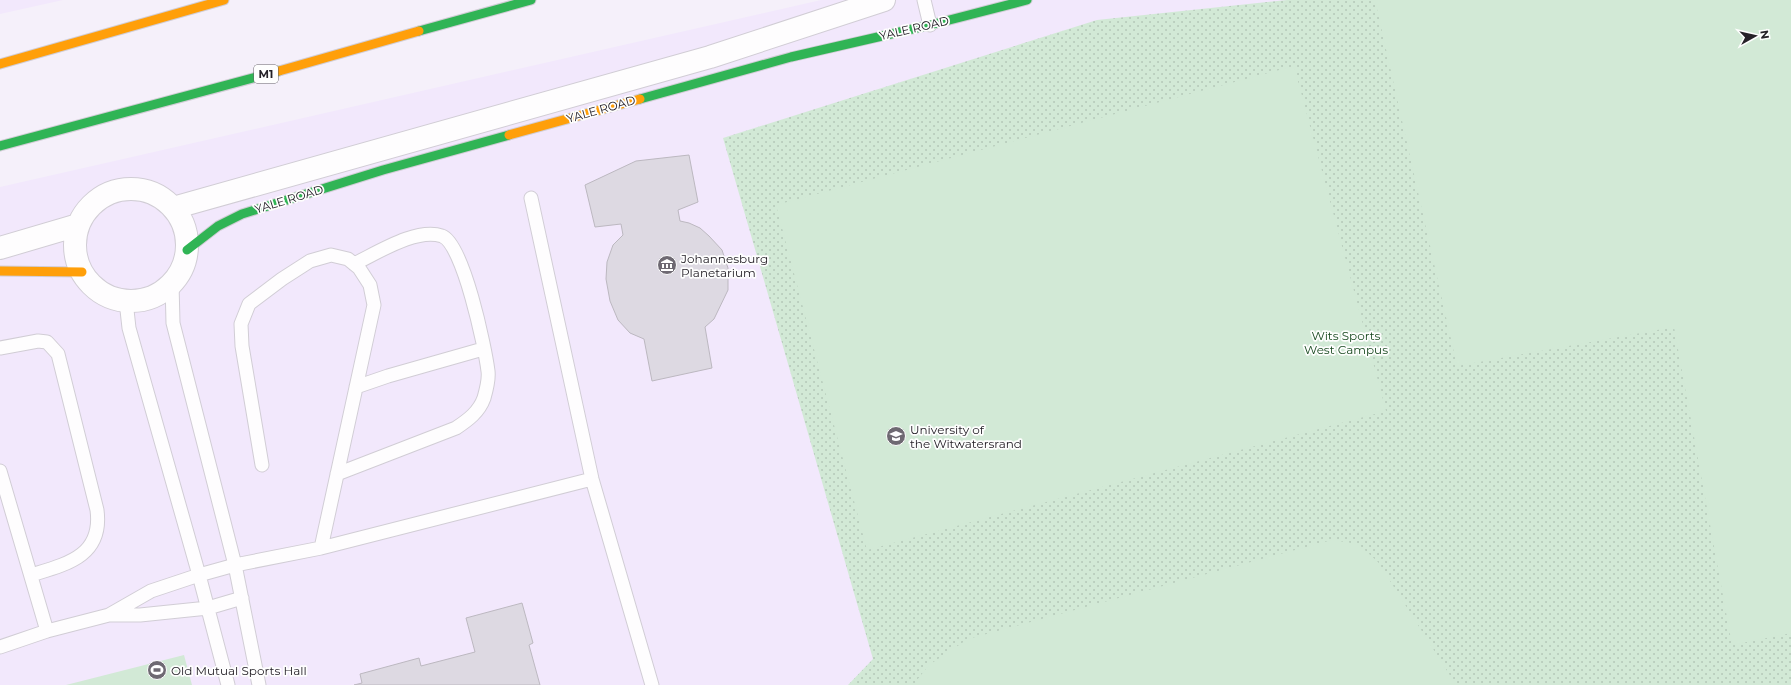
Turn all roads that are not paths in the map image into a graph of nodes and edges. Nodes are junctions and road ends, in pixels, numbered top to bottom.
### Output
1 (224, 0) edge
2 (531, 0) edge
3 (884, 0) edge
4 (924, 0) edge
5 (1027, 0) edge
6 (930, 25) junction
7 (0, 64) edge
8 (613, 95) junction
9 (0, 146) edge
10 (531, 198) dead end
11 (173, 208) junction
12 (78, 225) junction
13 (0, 248) edge
14 (187, 250) junction
15 (354, 264) junction
16 (0, 271) edge
17 (82, 272) junction
18 (172, 284) junction
19 (126, 301) junction
20 (0, 348) edge
21 (483, 349) junction
22 (356, 387) junction
23 (262, 465) dead end
24 (0, 471) edge
25 (337, 474) junction
26 (592, 479) junction
27 (321, 548) junction
28 (235, 565) junction
29 (31, 575) junction
30 (199, 575) junction
31 (242, 598) junction
32 (208, 608) junction
33 (110, 615) junction
34 (47, 631) junction
35 (0, 647) edge
36 (228, 685) edge
37 (259, 685) edge
38 (652, 685) edge

1 - 7 main road
2 - 9 main road, M1
3 - 8 street, YALE ROAD
4 - 6 lane
5 - 6 main road, YALE ROAD
6 - 8 main road, YALE ROAD
8 - 11 street, YALE ROAD
8 - 14 main road, YALE ROAD
10 - 26 lane
11 - 12 street
11 - 14 street
12 - 13 street
12 - 17 street
14 - 18 street
15 - 21 lane
15 - 22 lane
15 - 23 lane
16 - 17 main road
17 - 19 street
18 - 19 street
18 - 28 lane
19 - 30 lane
20 - 29 lane
21 - 22 lane
21 - 25 lane
22 - 25 lane
24 - 29 lane
25 - 27 lane
26 - 27 lane
26 - 38 lane
27 - 28 lane
28 - 30 lane
28 - 31 lane
29 - 34 lane
30 - 32 lane
30 - 33 lane
31 - 32 lane
31 - 37 lane
32 - 33 lane
32 - 36 lane
33 - 34 lane
34 - 35 lane

